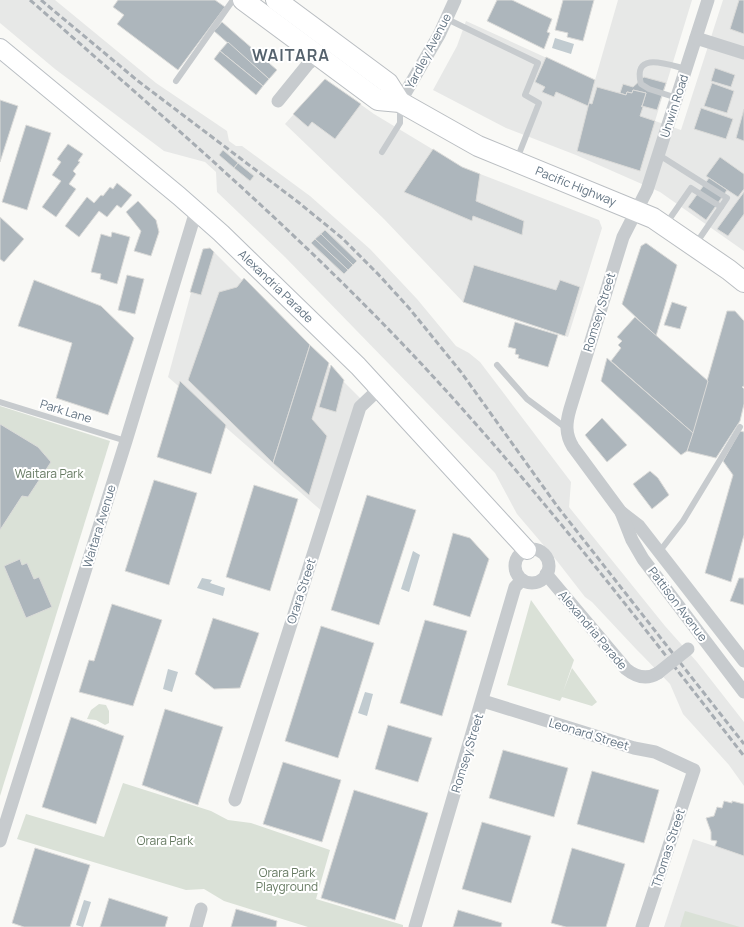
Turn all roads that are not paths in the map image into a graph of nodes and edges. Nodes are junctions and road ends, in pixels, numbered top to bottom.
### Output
1 (233, 0) edge
2 (243, 0) edge
3 (276, 0) edge
4 (455, 0) edge
5 (708, 0) edge
6 (446, 19) junction
7 (696, 38) junction
8 (0, 48) edge
9 (324, 48) junction
10 (744, 53) edge
11 (686, 69) junction
12 (176, 81) dead end
13 (676, 98) junction
14 (278, 101) dead end
15 (400, 102) junction
16 (382, 152) dead end
17 (658, 154) junction
18 (516, 161) junction
19 (697, 178) junction
20 (690, 188) junction
21 (721, 207) junction
22 (196, 211) junction
23 (636, 211) junction
24 (665, 226) junction
25 (694, 246) junction
26 (744, 281) edge
27 (497, 365) dead end
28 (379, 389) junction
29 (0, 402) edge
30 (567, 422) junction
31 (740, 427) dead end
32 (126, 441) junction
33 (621, 512) junction
34 (527, 550) junction
35 (658, 552) junction
36 (546, 574) junction
37 (522, 580) junction
38 (703, 638) junction
39 (744, 661) edge
40 (744, 692) edge
41 (483, 701) junction
42 (694, 770) joint
43 (234, 800) dead end
44 (0, 841) edge
45 (202, 909) dead end
46 (196, 927) edge
47 (415, 927) edge
48 (642, 927) edge

1 - 12 lane
2 - 9 main road, Pacific Highway
3 - 9 main road, Pacific Highway
4 - 6 street, Yardley Avenue
5 - 7 street, Unwin Road
6 - 15 street, Yardley Avenue
6 - 18 lane
7 - 10 street
7 - 11 street, Unwin Road
8 - 22 street, Alexandria Parade
9 - 14 street
9 - 15 main road, Pacific Highway
11 - 13 street, Unwin Road
11 - 13 lane
13 - 17 street, Unwin Road
15 - 16 lane
15 - 18 main road, Pacific Highway
17 - 19 lane
17 - 23 street, Unwin Road
18 - 23 main road, Pacific Highway
19 - 20 lane
19 - 21 lane
20 - 21 lane
20 - 24 lane
21 - 25 lane
22 - 28 street, Alexandria Parade
22 - 32 street, Waitara Avenue
23 - 24 main road, Pacific Highway
23 - 30 street, Romsey Street
24 - 25 main road, Pacific Highway
25 - 26 main road, Pacific Highway
27 - 30 lane
28 - 34 street, Alexandria Parade
28 - 43 street, Orara Street
29 - 32 lane, Park Lane
30 - 33 street, Pattison Avenue
31 - 35 lane
32 - 44 street, Waitara Avenue
33 - 35 street, Pattison Avenue
33 - 38 street, Pattison Avenue
34 - 36 street
34 - 37 street
35 - 39 street, Pattison Avenue
36 - 37 street
36 - 38 street, Alexandria Parade, bridge
37 - 41 street, Romsey Street
38 - 40 street, Pattison Avenue
41 - 42 street, Leonard Street
41 - 47 street, Romsey Street
42 - 48 street, Thomas Street
45 - 46 street

